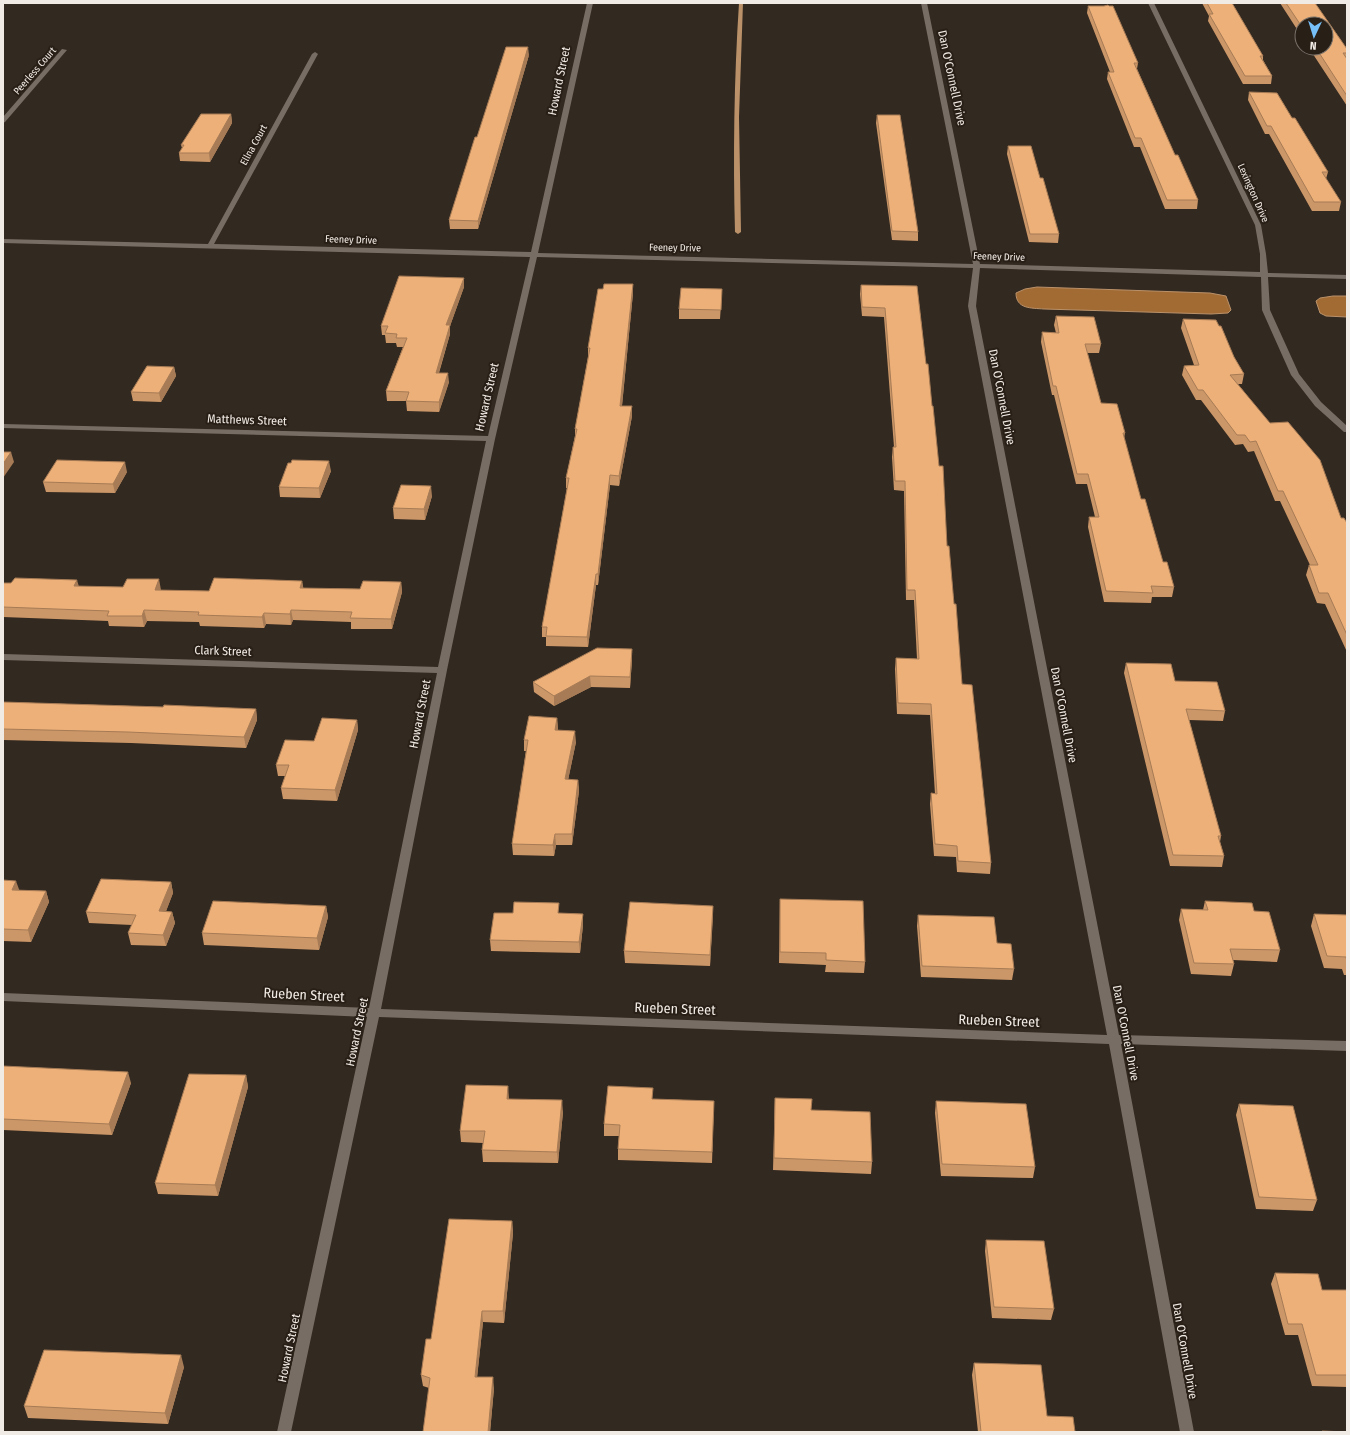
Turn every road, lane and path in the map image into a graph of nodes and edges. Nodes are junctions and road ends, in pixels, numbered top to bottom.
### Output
1 (590, 3) edge
2 (924, 3) edge
3 (1151, 3) edge
4 (64, 50) dead end
5 (315, 54) dead end
6 (3, 121) edge
7 (3, 241) edge
8 (210, 246) junction
9 (534, 255) junction
10 (977, 266) junction
11 (1264, 275) junction
12 (1347, 277) edge
13 (3, 426) edge
14 (1347, 430) edge
15 (491, 439) junction
16 (3, 657) edge
17 (442, 670) junction
18 (3, 997) edge
19 (374, 1013) junction
20 (1114, 1040) junction
21 (1347, 1046) edge
22 (284, 1432) edge
23 (1187, 1432) edge

1 - 9 street, Howard Street
2 - 10 street, Dan O'Connell Drive
3 - 11 street, Lexington Drive
4 - 6 street, Peerless Court
5 - 8 street, Ellna Court
7 - 8 street, Feeney Drive
8 - 9 street, Feeney Drive
9 - 10 street, Feeney Drive
9 - 15 street, Howard Street
10 - 11 street, Feeney Drive
10 - 20 street, Dan O'Connell Drive
11 - 12 street, Feeney Drive
11 - 14 street, Lexington Drive
13 - 15 street, Matthews Street
15 - 17 street, Howard Street
16 - 17 street, Clark Street
17 - 19 street, Howard Street
18 - 19 street, Rueben Street
19 - 20 street, Rueben Street
19 - 22 street, Howard Street
20 - 21 street, Rueben Street
20 - 23 street, Dan O'Connell Drive

